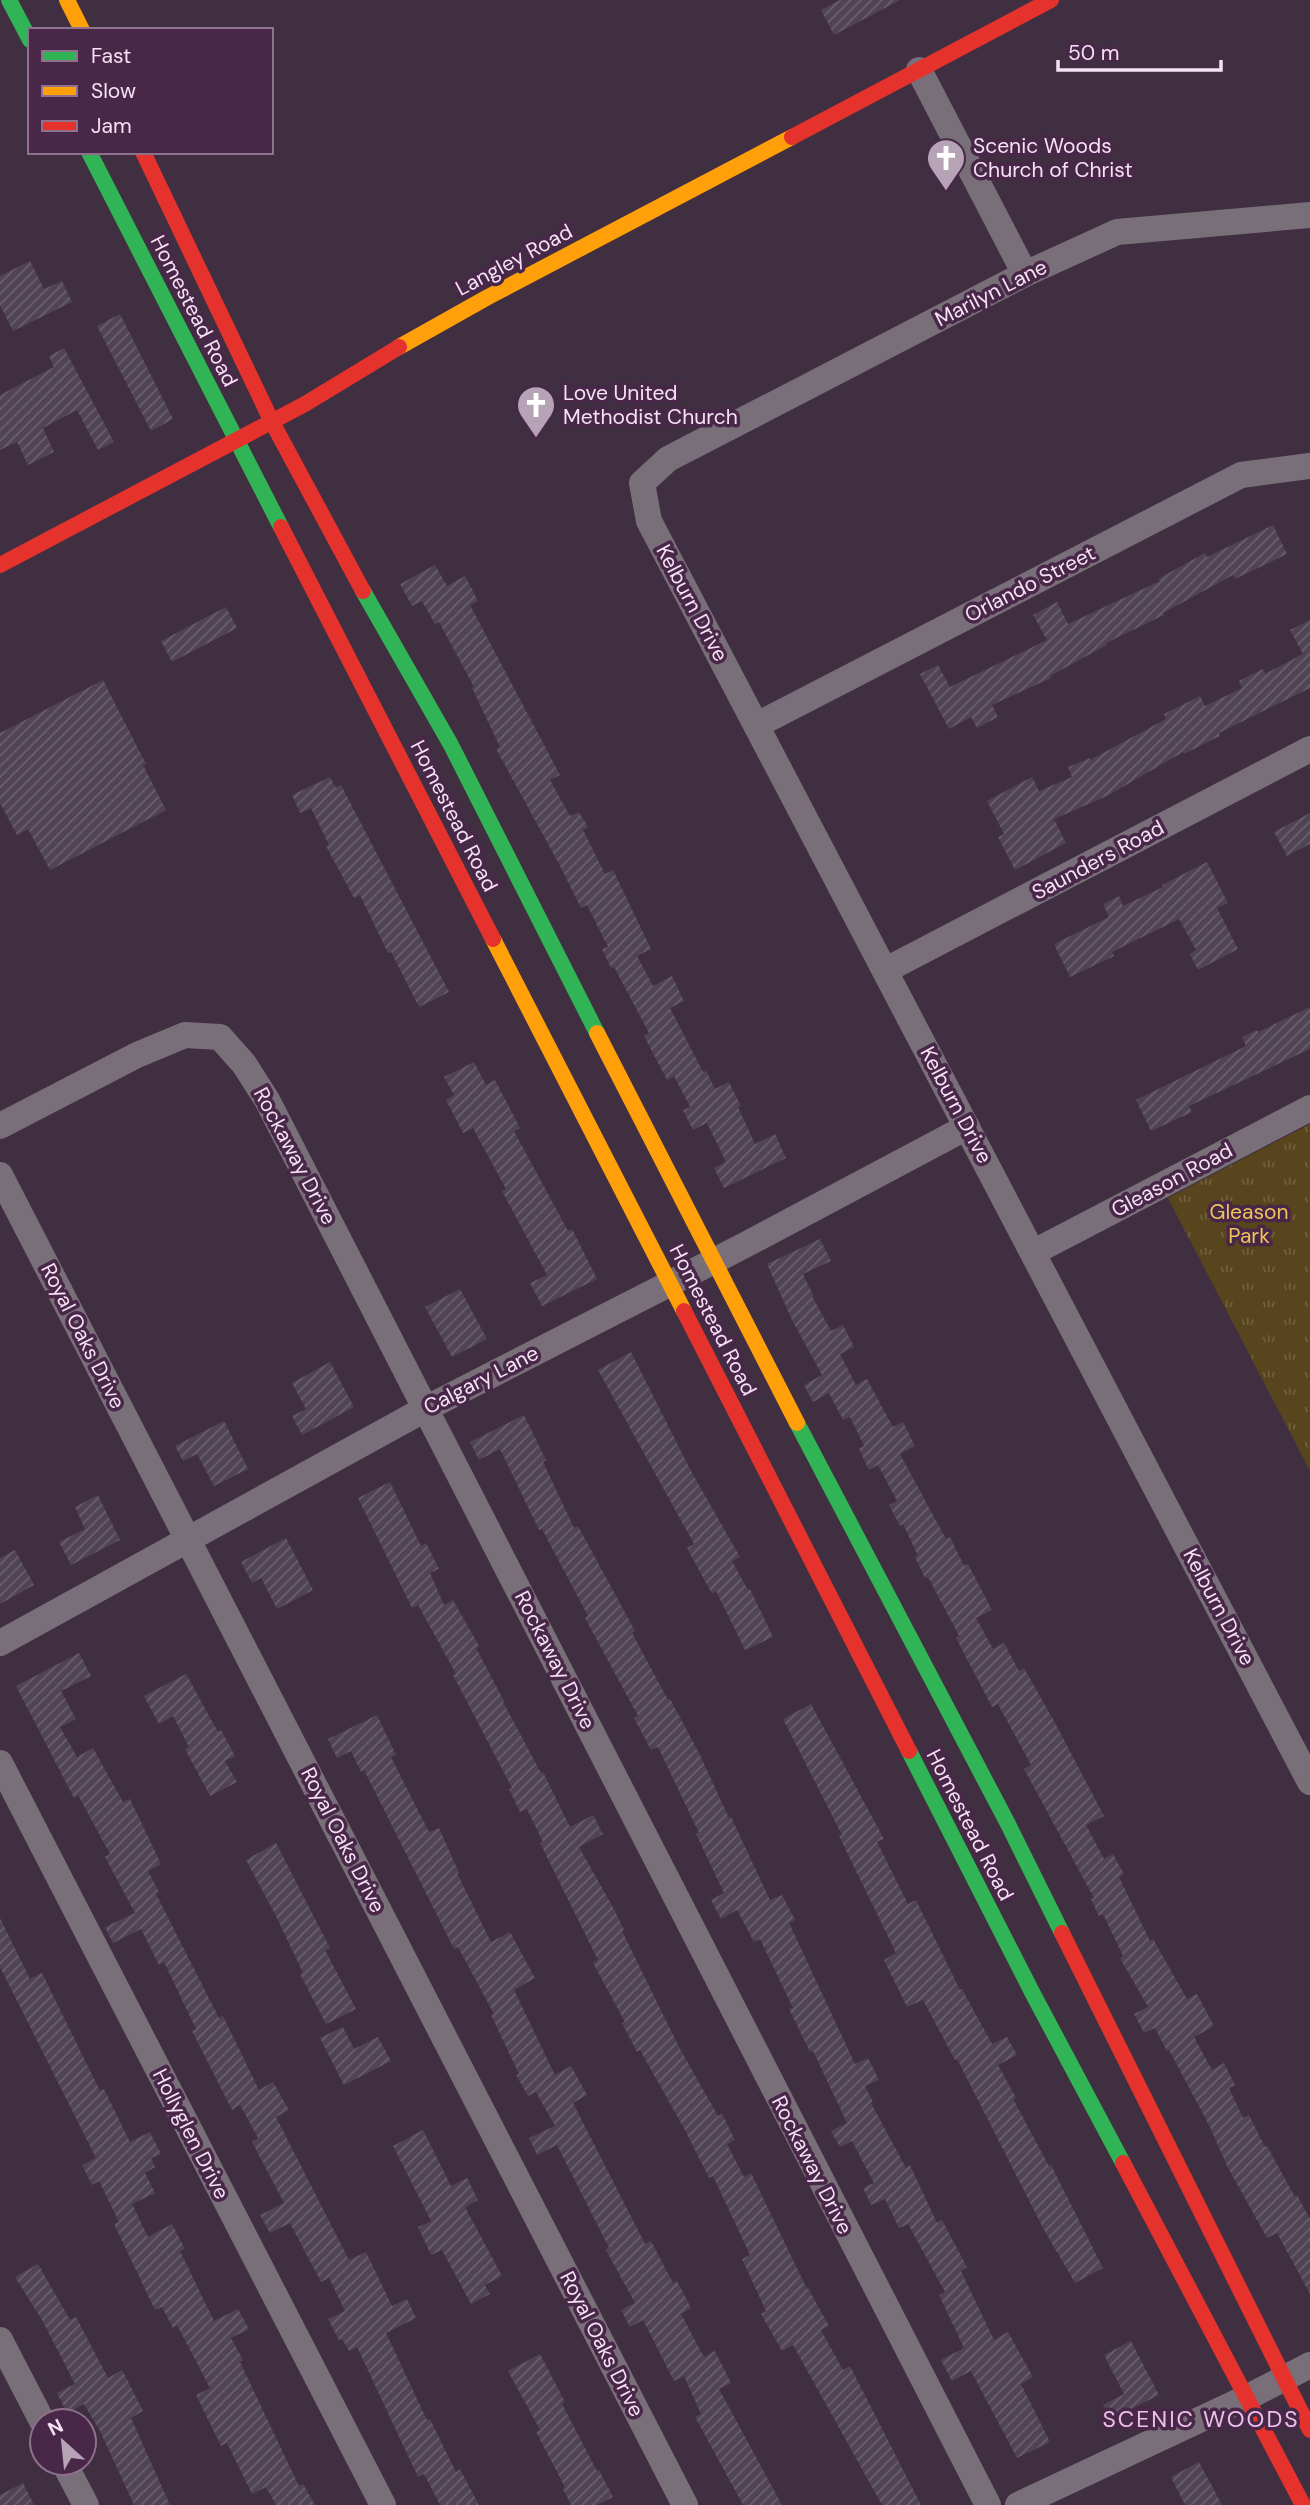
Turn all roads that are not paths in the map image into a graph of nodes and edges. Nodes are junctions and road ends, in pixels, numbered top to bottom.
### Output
1 (9, 0) edge
2 (67, 0) edge
3 (1051, 0) edge
4 (81, 28) edge
5 (28, 36) edge
6 (919, 70) junction
7 (90, 154) edge
8 (144, 154) edge
9 (1310, 215) edge
10 (1026, 274) junction
11 (272, 422) junction
12 (237, 440) junction
13 (695, 445) joint
14 (1310, 466) edge
15 (0, 565) edge
16 (757, 725) junction
17 (1310, 749) edge
18 (886, 970) junction
19 (1310, 1108) edge
20 (0, 1126) edge
21 (967, 1127) junction
22 (0, 1175) edge
23 (1034, 1252) junction
24 (712, 1261) junction
25 (670, 1283) junction
26 (427, 1408) junction
27 (188, 1538) junction
28 (0, 1643) edge
29 (0, 1763) edge
30 (1310, 1782) edge
31 (0, 2340) edge
32 (1310, 2365) edge
33 (1283, 2379) junction
34 (1248, 2397) junction
35 (35, 2407) edge
36 (1310, 2430) edge
37 (71, 2477) edge
38 (86, 2505) edge
39 (383, 2505) edge
40 (685, 2505) edge
41 (988, 2505) edge
42 (1018, 2505) edge
43 (1303, 2505) edge

1 - 5 main road
2 - 4 main road
3 - 6 main road, Langley Road
6 - 10 street
6 - 11 main road, Langley Road
7 - 12 main road, Homestead Road
8 - 11 main road, Homestead Road
9 - 10 street, Marilyn Lane
10 - 13 street, Marilyn Lane
11 - 12 main road, Langley Road
11 - 24 main road, Homestead Road
12 - 15 main road, Langley Road
12 - 25 main road, Homestead Road
13 - 16 street, Kelburn Drive
14 - 16 street, Orlando Street
16 - 18 street, Kelburn Drive
17 - 18 street, Saunders Road
18 - 21 street, Kelburn Drive
19 - 23 street, Gleason Road
20 - 26 street, Rockaway Drive
21 - 23 street, Kelburn Drive
21 - 24 street, Calgary Lane
22 - 27 street, Royal Oaks Drive
23 - 30 street, Kelburn Drive
24 - 25 street, Calgary Lane
24 - 33 main road, Homestead Road
25 - 26 street, Calgary Lane
25 - 34 main road, Homestead Road
26 - 27 street, Calgary Lane
26 - 41 street, Rockaway Drive
27 - 28 street, Calgary Lane
27 - 40 street, Royal Oaks Drive
29 - 39 street, Hollyglen Drive
31 - 35 street
32 - 33 street
33 - 34 street
33 - 36 main road, Homestead Road
34 - 42 street
34 - 43 main road, Homestead Road
37 - 38 street

